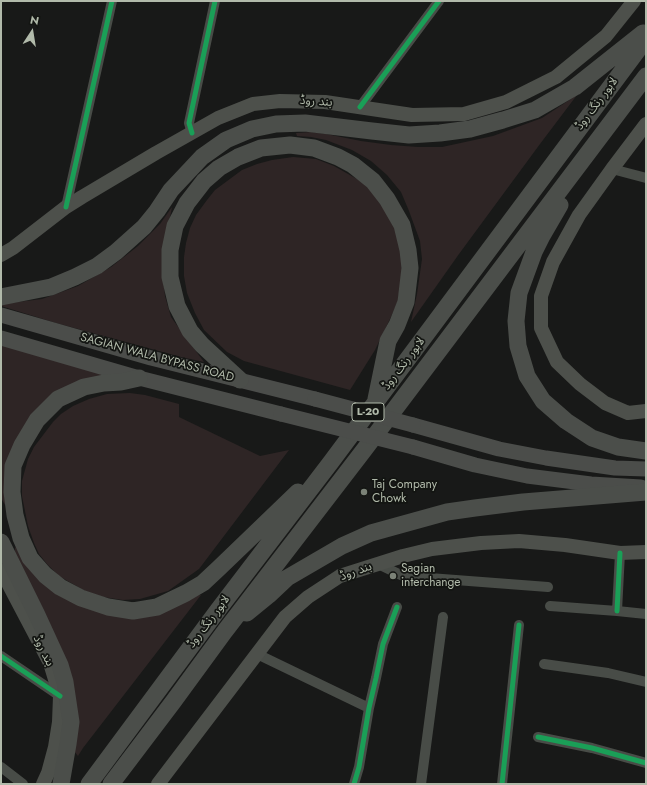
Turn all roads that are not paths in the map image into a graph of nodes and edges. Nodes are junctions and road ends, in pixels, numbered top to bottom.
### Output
1 (112, 1) edge
2 (215, 1) edge
3 (439, 1) edge
4 (634, 1) edge
5 (646, 30) edge
6 (646, 39) edge
7 (646, 76) edge
8 (360, 107) junction
9 (646, 124) edge
10 (192, 133) junction
11 (583, 158) junction
12 (612, 168) junction
13 (646, 178) edge
14 (66, 207) junction
15 (1, 255) edge
16 (1, 297) edge
17 (1, 315) edge
18 (1, 338) edge
19 (139, 378) junction
20 (240, 380) junction
21 (375, 403) junction
22 (646, 411) edge
23 (646, 451) edge
24 (331, 462) junction
25 (646, 469) edge
26 (646, 487) edge
27 (646, 492) edge
28 (1, 542) edge
29 (646, 552) edge
30 (620, 553) junction
31 (378, 564) junction
32 (1, 570) edge
33 (548, 586) dead end
34 (550, 606) dead end
35 (397, 607) dead end
36 (617, 611) junction
37 (646, 614) edge
38 (443, 617) dead end
39 (519, 625) dead end
40 (225, 631) junction
41 (257, 654) junction
42 (1, 656) edge
43 (544, 664) dead end
44 (646, 682) edge
45 (60, 696) junction
46 (369, 708) junction
47 (538, 737) dead end
48 (646, 763) edge
49 (1, 767) edge
50 (23, 784) edge
51 (43, 784) edge
52 (62, 784) edge
53 (89, 784) edge
54 (111, 784) edge
55 (158, 784) edge
56 (354, 784) edge
57 (421, 784) edge
58 (502, 784) edge

1 - 14 street
2 - 10 street
3 - 8 street
4 - 8 main road, بند روڈ
5 - 16 highway
6 - 21 highway, لاہور رنگ روڈ / L-20
7 - 11 highway, لاہور رنگ روڈ / L-20
8 - 10 main road, بند روڈ
9 - 12 main road
10 - 14 main road, بند روڈ
11 - 23 highway
11 - 40 highway, لاہور رنگ روڈ / L-20, bridge
12 - 13 street
12 - 22 main road
14 - 15 main road, بند روڈ
17 - 20 main road, SAGIAN WALA BYPASS ROAD
18 - 19 main road, SAGIAN WALA BYPASS ROAD
19 - 24 highway
19 - 26 main road, SAGIAN WALA BYPASS ROAD, bridge
20 - 21 highway
20 - 25 main road, SAGIAN WALA BYPASS ROAD, bridge
21 - 24 highway, لاہور رنگ روڈ / L-20, bridge
24 - 53 highway, لاہور رنگ روڈ / L-20
27 - 40 highway
28 - 52 highway
29 - 30 main road, بند روڈ
30 - 31 main road, بند روڈ
30 - 36 street
31 - 33 street
31 - 41 main road, بند روڈ
32 - 45 main road, بند روڈ
34 - 36 street
35 - 46 street
36 - 37 street
38 - 57 street
39 - 58 street
40 - 54 highway, لاہور رنگ روڈ / L-20
41 - 46 street
41 - 55 main road, بند روڈ
42 - 45 street
43 - 44 street
45 - 51 main road, بند روڈ
46 - 56 street
47 - 48 street
49 - 50 street

